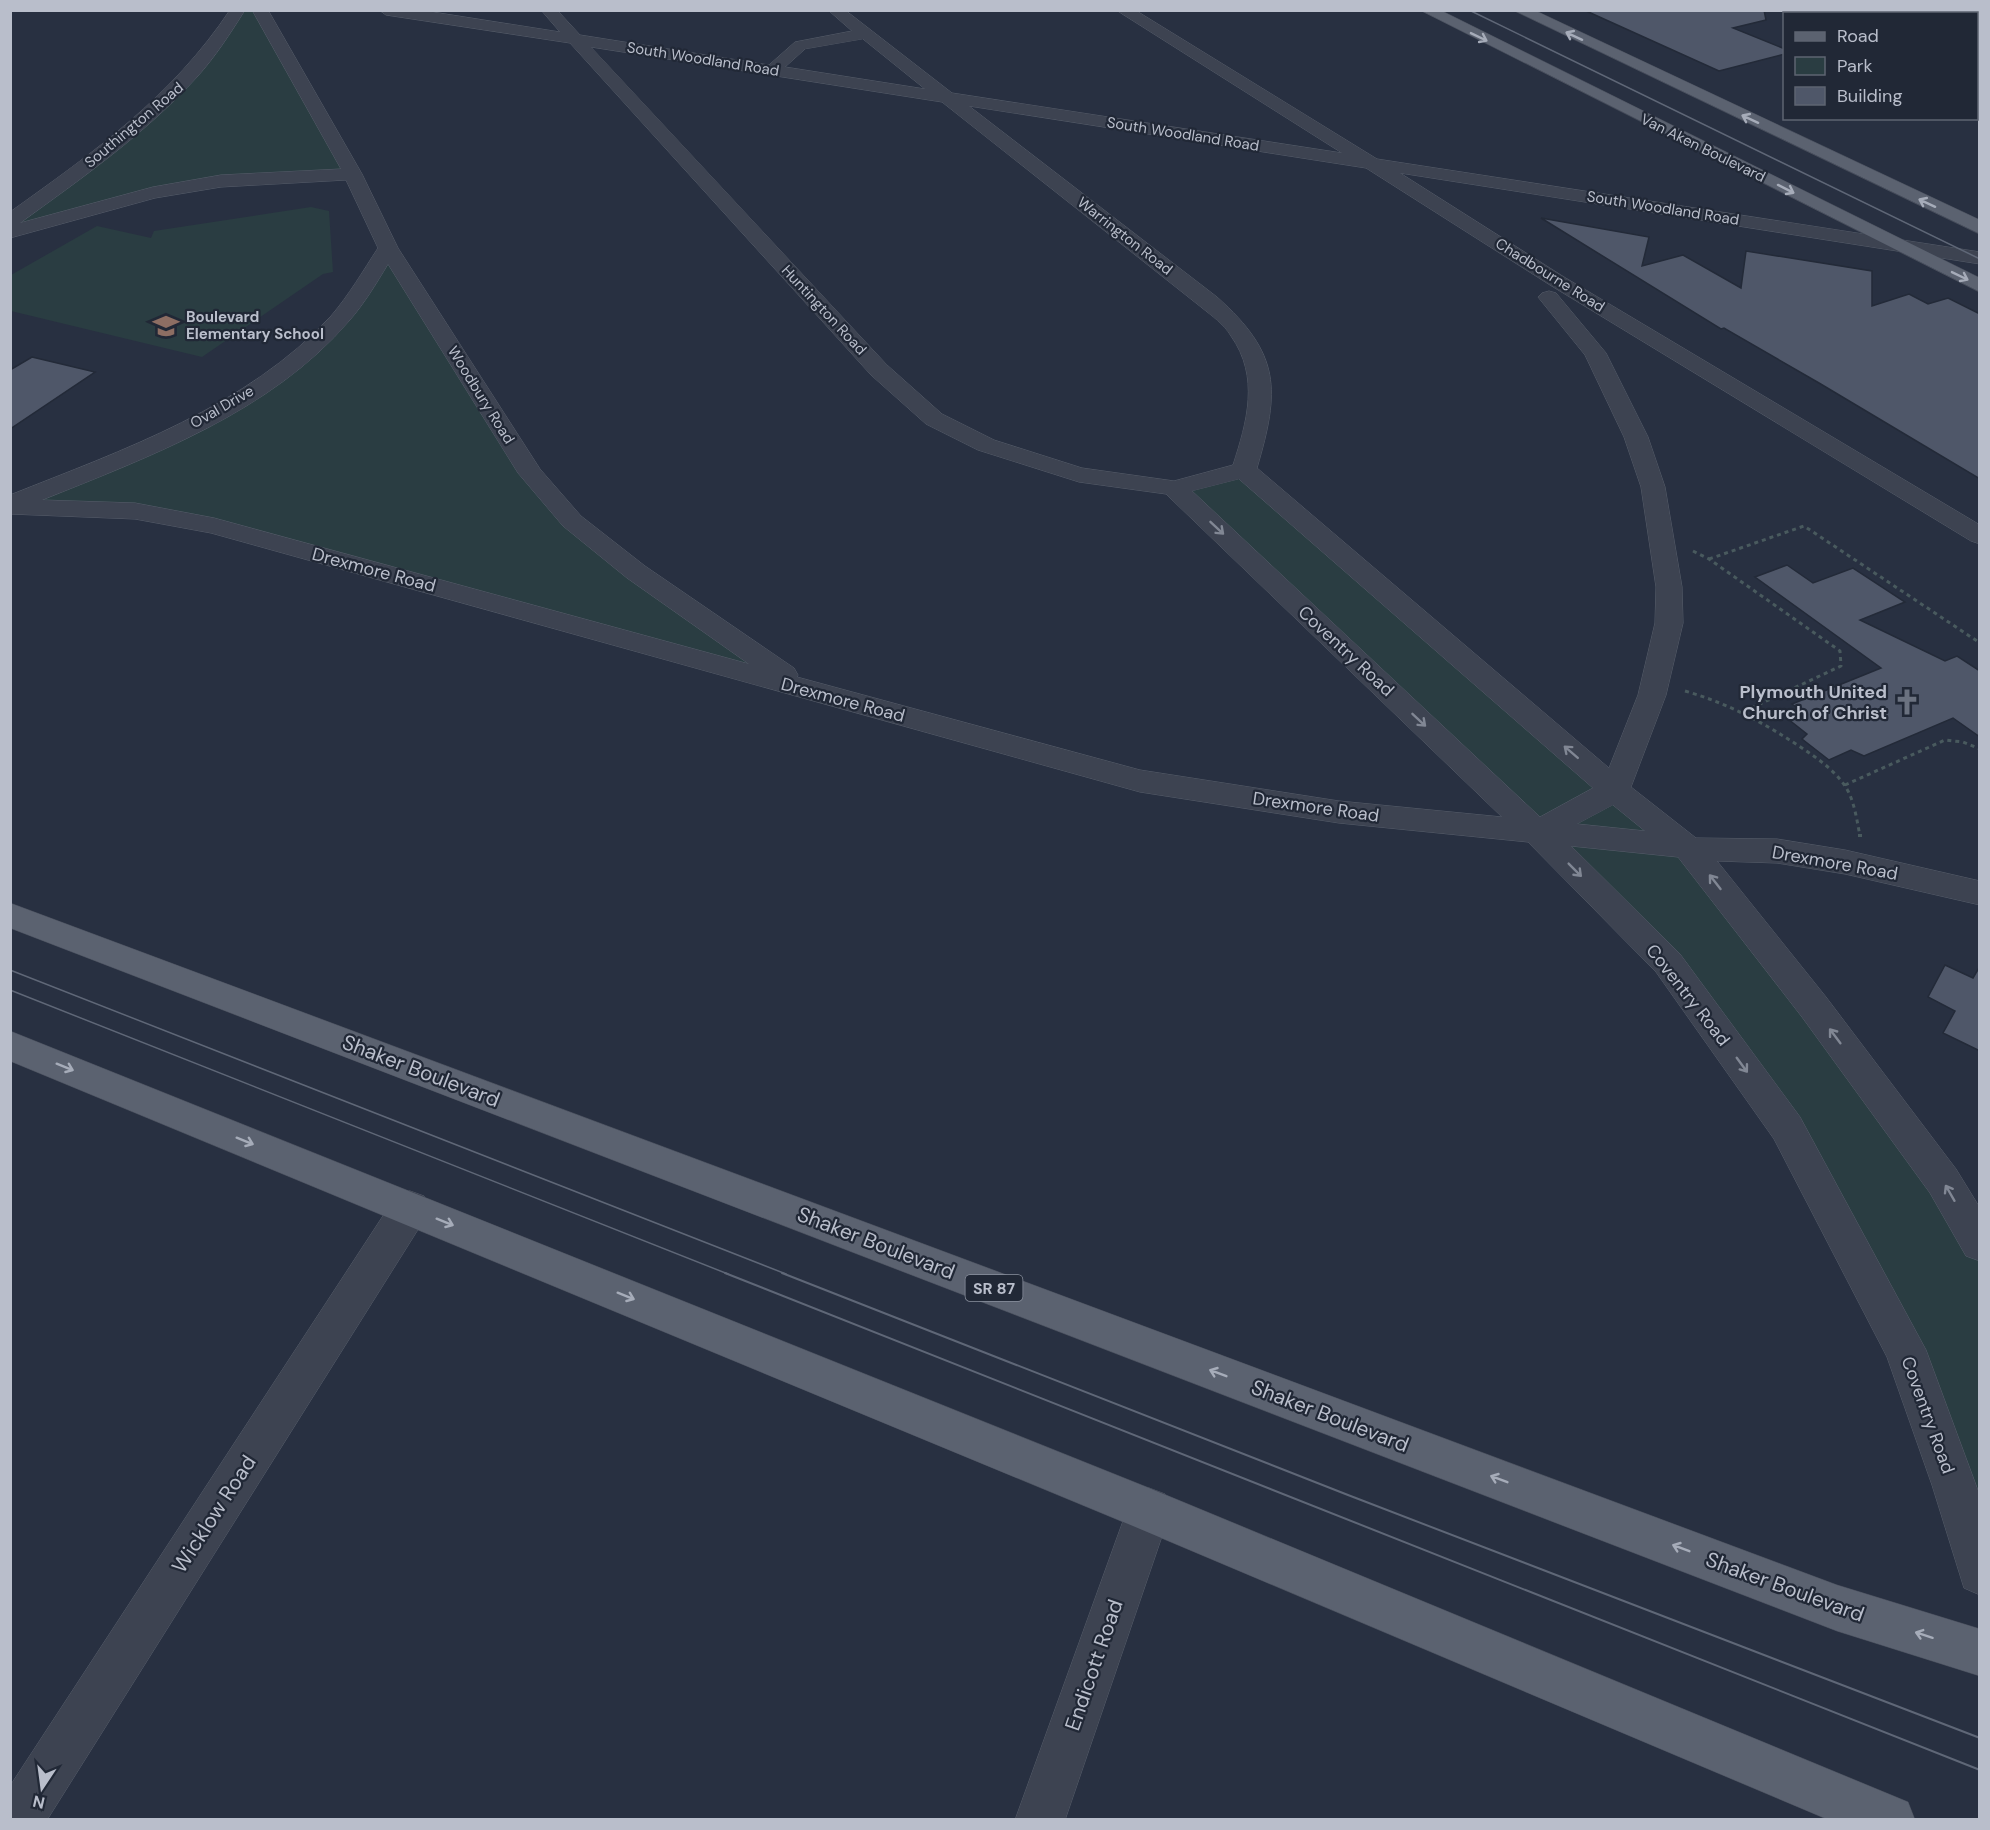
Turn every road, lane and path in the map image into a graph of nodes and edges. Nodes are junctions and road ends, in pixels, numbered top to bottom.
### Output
1 (238, 10) edge
2 (386, 10) edge
3 (548, 10) edge
4 (835, 10) edge
5 (1122, 10) edge
6 (1427, 10) edge
7 (1520, 10) edge
8 (259, 27) edge
9 (866, 34) junction
10 (223, 36) junction
11 (575, 40) junction
12 (773, 70) junction
13 (948, 98) junction
14 (1371, 163) junction
15 (353, 174) junction
16 (10, 221) edge
17 (1980, 228) edge
18 (10, 232) edge
19 (1901, 246) junction
20 (388, 248) junction
21 (1980, 258) edge
22 (1980, 286) edge
23 (1549, 297) dead end
24 (1636, 329) junction
25 (1595, 352) junction
26 (1244, 470) junction
27 (1174, 488) junction
28 (10, 505) edge
29 (1980, 536) edge
30 (1692, 551) dead end
31 (1709, 559) junction
32 (1980, 643) edge
33 (806, 690) junction
34 (1684, 691) dead end
35 (1745, 711) junction
36 (1980, 750) edge
37 (1845, 785) junction
38 (1615, 790) junction
39 (1537, 832) junction
40 (1860, 844) dead end
41 (1687, 848) junction
42 (1980, 894) edge
43 (10, 915) edge
44 (10, 1045) edge
45 (410, 1208) junction
46 (1980, 1244) edge
47 (1149, 1510) junction
48 (1980, 1572) edge
49 (1980, 1653) edge
50 (18, 1820) edge
51 (1040, 1820) edge
52 (1890, 1820) edge

1 - 10 street, Southington Road
2 - 11 street, South Woodland Road
3 - 11 street, Huntington Road
4 - 9 street, Warrington Road
5 - 14 street, Chadbourne Road
6 -> 19 main road, Van Aken Boulevard
17 -> 7 main road
8 - 10 street
8 - 15 street, Woodbury Road
9 - 12 street
9 - 13 street, Warrington Road
10 - 16 street, Southington Road
11 - 12 street, South Woodland Road
11 - 27 street, Huntington Road
12 - 13 street, South Woodland Road
13 - 14 street, South Woodland Road
13 - 26 street, Warrington Road
14 - 19 street, South Woodland Road
14 - 24 street, Chadbourne Road
15 - 18 street
15 - 20 street, Woodbury Road
19 - 21 street, South Woodland Road
19 -> 22 main road, Van Aken Boulevard
20 - 28 street, Oval Drive
20 - 33 street, Woodbury Road
23 - 25 street
24 - 25 street
24 - 29 street, Chadbourne Road
25 - 38 street
26 - 27 street
38 -> 26 street
27 -> 39 street, Coventry Road
28 - 33 street, Drexmore Road
30 - 31 path
31 - 32 path
31 - 35 path
33 - 39 street, Drexmore Road
34 - 35 path
35 - 37 path
36 - 37 path
37 - 40 path
38 - 39 street
38 - 41 street
39 - 41 street, Drexmore Road
39 -> 48 street, Coventry Road
41 - 42 street, Drexmore Road
46 -> 41 street
49 -> 43 main road, Shaker Boulevard / SR 87
44 -> 45 main road
45 -> 47 main road
45 - 50 street, Wicklow Road
47 - 51 street, Endicott Road
47 - 52 main road

